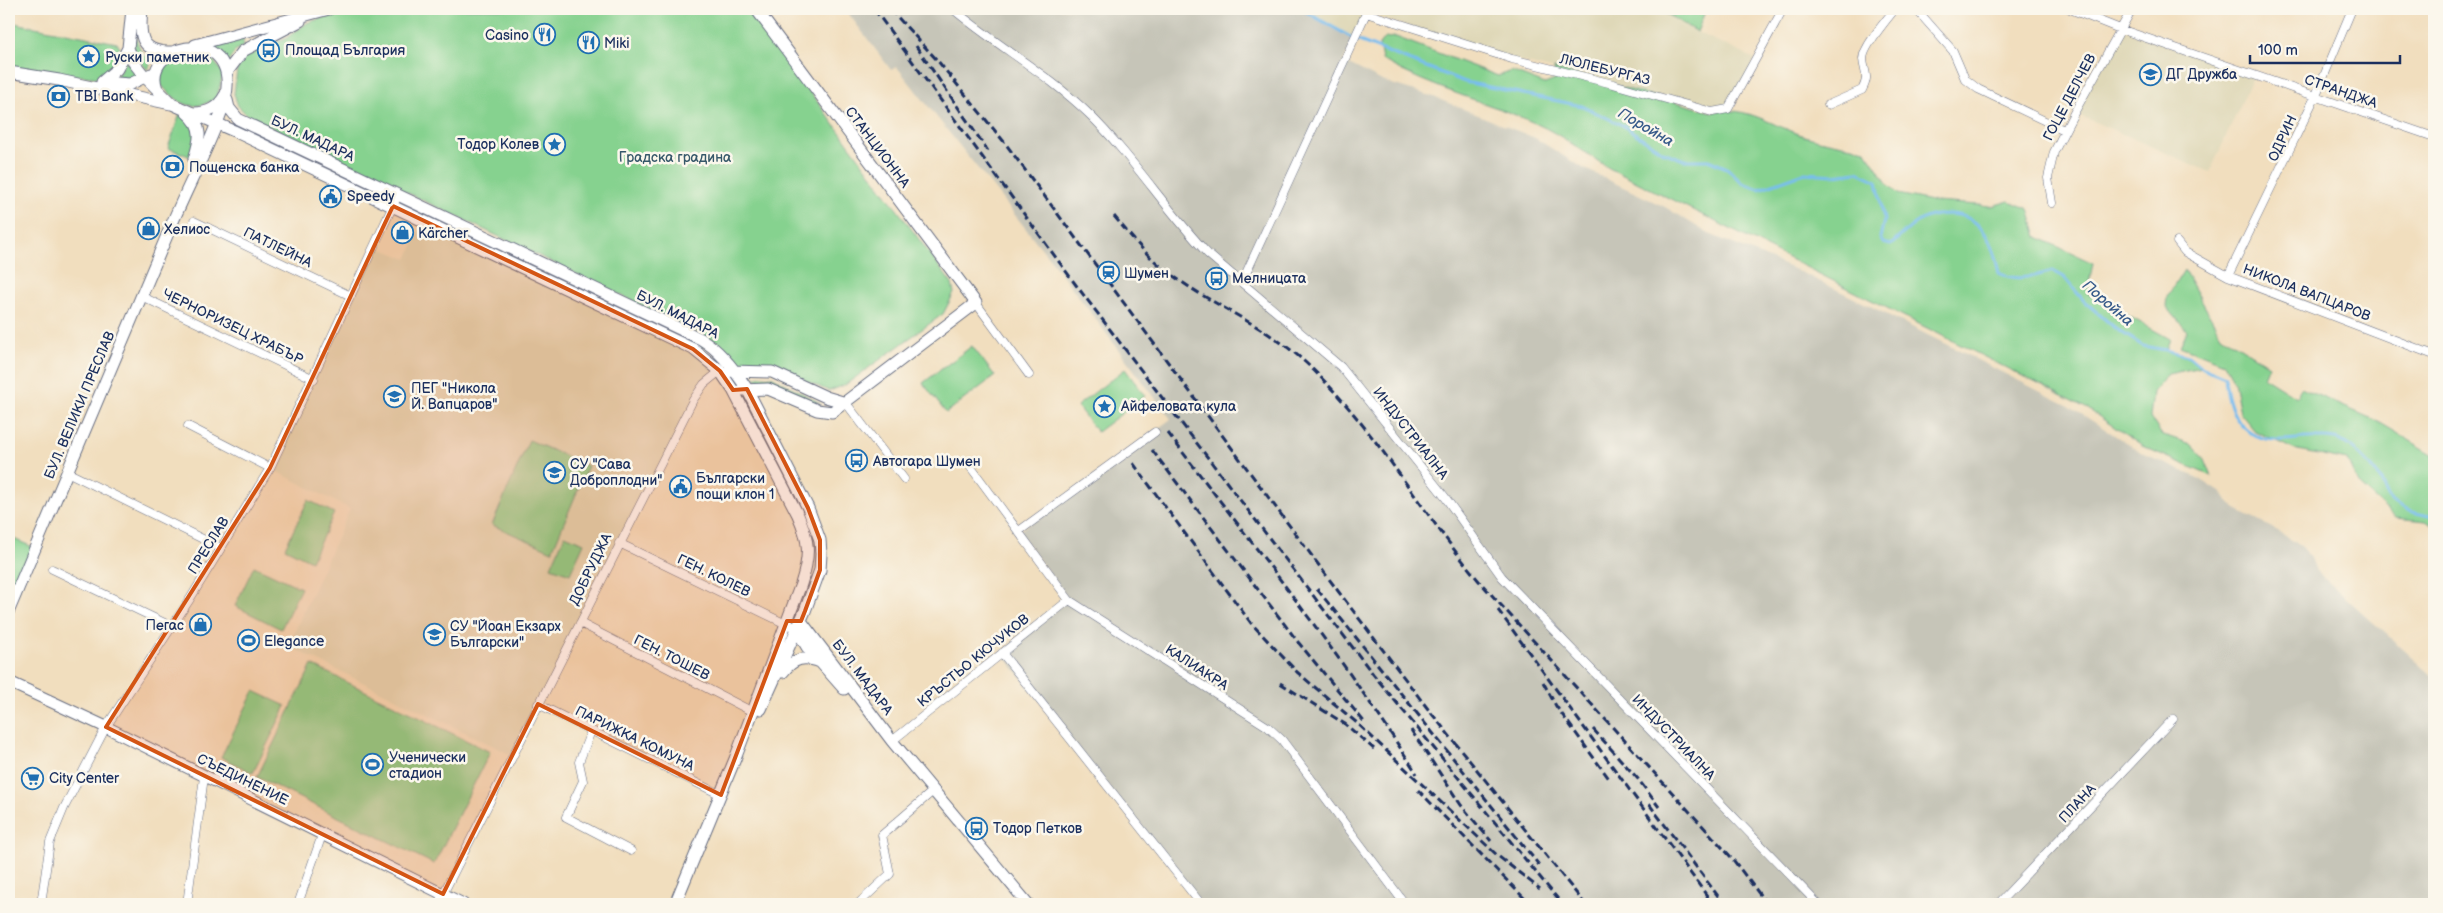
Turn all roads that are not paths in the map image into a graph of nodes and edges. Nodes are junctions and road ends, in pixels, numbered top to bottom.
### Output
1 (132, 9) edge
2 (142, 9) edge
3 (329, 9) edge
4 (756, 9) edge
5 (953, 9) edge
6 (1783, 9) edge
7 (1895, 9) edge
8 (1916, 9) edge
9 (2070, 9) edge
10 (2132, 9) edge
11 (2352, 9) edge
12 (313, 11) edge
13 (1367, 11) edge
14 (2120, 29) junction
15 (189, 47) junction
16 (128, 48) junction
17 (174, 52) junction
18 (9, 72) edge
19 (227, 72) junction
20 (150, 75) junction
21 (59, 80) junction
22 (102, 82) junction
23 (227, 88) junction
24 (2316, 95) junction
25 (227, 100) junction
26 (1828, 105) dead end
27 (176, 106) junction
28 (194, 113) junction
29 (217, 123) junction
30 (2064, 130) junction
31 (2434, 136) edge
32 (398, 195) junction
33 (2052, 203) dead end
34 (393, 206) junction
35 (176, 213) junction
36 (194, 221) dead end
37 (2177, 242) dead end
38 (2228, 276) junction
39 (1242, 282) junction
40 (141, 296) junction
41 (351, 296) junction
42 (976, 303) junction
43 (2434, 354) edge
44 (720, 371) junction
45 (735, 371) junction
46 (1029, 375) dead end
47 (314, 379) junction
48 (733, 390) junction
49 (747, 390) junction
50 (846, 403) junction
51 (188, 426) dead end
52 (1155, 432) dead end
53 (967, 462) dead end
54 (270, 468) junction
55 (67, 472) junction
56 (904, 479) dead end
57 (1019, 531) junction
58 (619, 543) junction
59 (221, 548) junction
60 (52, 569) dead end
61 (1069, 600) junction
62 (9, 610) edge
63 (793, 622) junction
64 (580, 623) junction
65 (171, 626) junction
66 (1002, 653) junction
67 (820, 662) junction
68 (9, 682) edge
69 (774, 683) junction
70 (538, 704) junction
71 (753, 712) junction
72 (2173, 719) dead end
73 (106, 728) junction
74 (592, 731) junction
75 (892, 741) junction
76 (735, 759) junction
77 (204, 777) junction
78 (932, 791) junction
79 (721, 795) junction
80 (322, 835) junction
81 (631, 851) dead end
82 (440, 899) edge
83 (41, 904) edge
84 (187, 904) edge
85 (298, 904) edge
86 (464, 904) edge
87 (675, 904) edge
88 (858, 904) edge
89 (1028, 904) edge
90 (1201, 904) edge
91 (1405, 904) edge
92 (1818, 904) edge
93 (1998, 904) edge

1 - 16 main road
2 - 17 main road
3 - 12 main road
4 - 42 main road, СТАНЦИОННА
5 - 39 street, ИНДУСТРИАЛНА
6 - 13 street, ЛЮЛЕБУРГАЗ
7 - 26 street
8 - 30 street
9 - 14 street, СТРАНДЖА
10 - 14 street, ГОЦЕ ДЕЛЧЕВ
11 - 24 street, ОДРИН
12 - 15 main road
12 - 19 main road
13 - 39 street
14 - 24 street, СТРАНДЖА
14 - 30 street, ГОЦЕ ДЕЛЧЕВ
15 - 17 main road
15 - 19 main road
16 - 20 main road
16 - 22 main road
17 - 20 main road
18 - 21 main road
19 - 23 main road
20 - 22 main road
20 - 27 main road
21 - 22 main road
21 - 27 main road
23 - 25 main road
23 - 28 main road
24 - 31 street, СТРАНДЖА
24 - 38 street, ОДРИН
25 - 29 main road, БУЛ. ВЕЛИКИ ПРЕСЛАВ
25 - 32 main road, БУЛ. МАДАРА
27 - 28 main road
27 - 35 main road, БУЛ. ВЕЛИКИ ПРЕСЛАВ
28 - 29 main road, БУЛ. МАДАРА
29 - 34 main road, БУЛ. МАДАРА
29 - 35 main road, БУЛ. ВЕЛИКИ ПРЕСЛАВ
30 - 33 street, ГОЦЕ ДЕЛЧЕВ
32 - 34 street, ПРЕСЛАВ
32 - 45 main road, БУЛ. МАДАРА
34 - 41 street, ПРЕСЛАВ
34 - 44 main road, БУЛ. МАДАРА
35 - 40 main road, БУЛ. ВЕЛИКИ ПРЕСЛАВ
36 - 41 street, ПАТЛЕЙНА
37 - 38 street, НИКОЛА ВАПЦАРОВ
38 - 43 street, НИКОЛА ВАПЦАРОВ
39 - 92 street, ИНДУСТРИАЛНА
40 - 47 street, ЧЕРНОРИЗЕЦ ХРАБЪР
40 - 55 main road, БУЛ. ВЕЛИКИ ПРЕСЛАВ
41 - 47 street, ПРЕСЛАВ
42 - 46 street, СТАНЦИОННА
42 - 50 main road
44 - 45 main road
44 - 48 main road, БУЛ. МАДАРА
44 - 58 street, ДОБРУДЖА
45 - 49 main road, БУЛ. МАДАРА
45 - 50 main road
47 - 54 street, ПРЕСЛАВ
48 - 49 main road
48 - 63 main road, БУЛ. МАДАРА
49 - 50 main road
49 - 63 main road, БУЛ. МАДАРА
50 - 56 street
51 - 54 street
52 - 57 street
53 - 57 street, КАЛИАКРА
54 - 59 street, ПРЕСЛАВ
55 - 59 street
55 - 62 main road, БУЛ. ВЕЛИКИ ПРЕСЛАВ
57 - 61 street, КАЛИАКРА
58 - 63 street, ГЕН. КОЛЕВ
58 - 64 street, ДОБРУДЖА
59 - 65 street, ПРЕСЛАВ
60 - 65 street
61 - 66 street, КРЪСТЬО КЮЧУКОВ
61 - 91 street, КАЛИАКРА
63 - 67 main road, БУЛ. МАДАРА
63 - 69 main road
63 - 71 main road
63 - 75 main road, БУЛ. МАДАРА
64 - 70 street, ДОБРУДЖА
64 - 71 street, ГЕН. ТОШЕВ
65 - 73 street, ПРЕСЛАВ
66 - 75 street, КРЪСТЬО КЮЧУКОВ
66 - 90 street
67 - 69 main road
67 - 75 main road, БУЛ. МАДАРА
68 - 73 main road, СЪЕДИНЕНИЕ
69 - 76 main road
70 - 74 street, ПАРИЖКА КОМУНА
70 - 82 street, ДОБРУДЖА
71 - 76 main road
72 - 93 street, ПЛАНА
73 - 77 main road, СЪЕДИНЕНИЕ
73 - 83 street, ПРЕСЛАВ
74 - 79 street, ПАРИЖКА КОМУНА
74 - 81 street
75 - 78 main road, БУЛ. МАДАРА
76 - 79 main road
77 - 80 main road, СЪЕДИНЕНИЕ
77 - 84 street
78 - 88 street
78 - 89 main road, БУЛ. МАДАРА
79 - 87 main road
80 - 82 main road, СЪЕДИНЕНИЕ
80 - 85 street
82 - 86 main road, СЪЕДИНЕНИЕ

